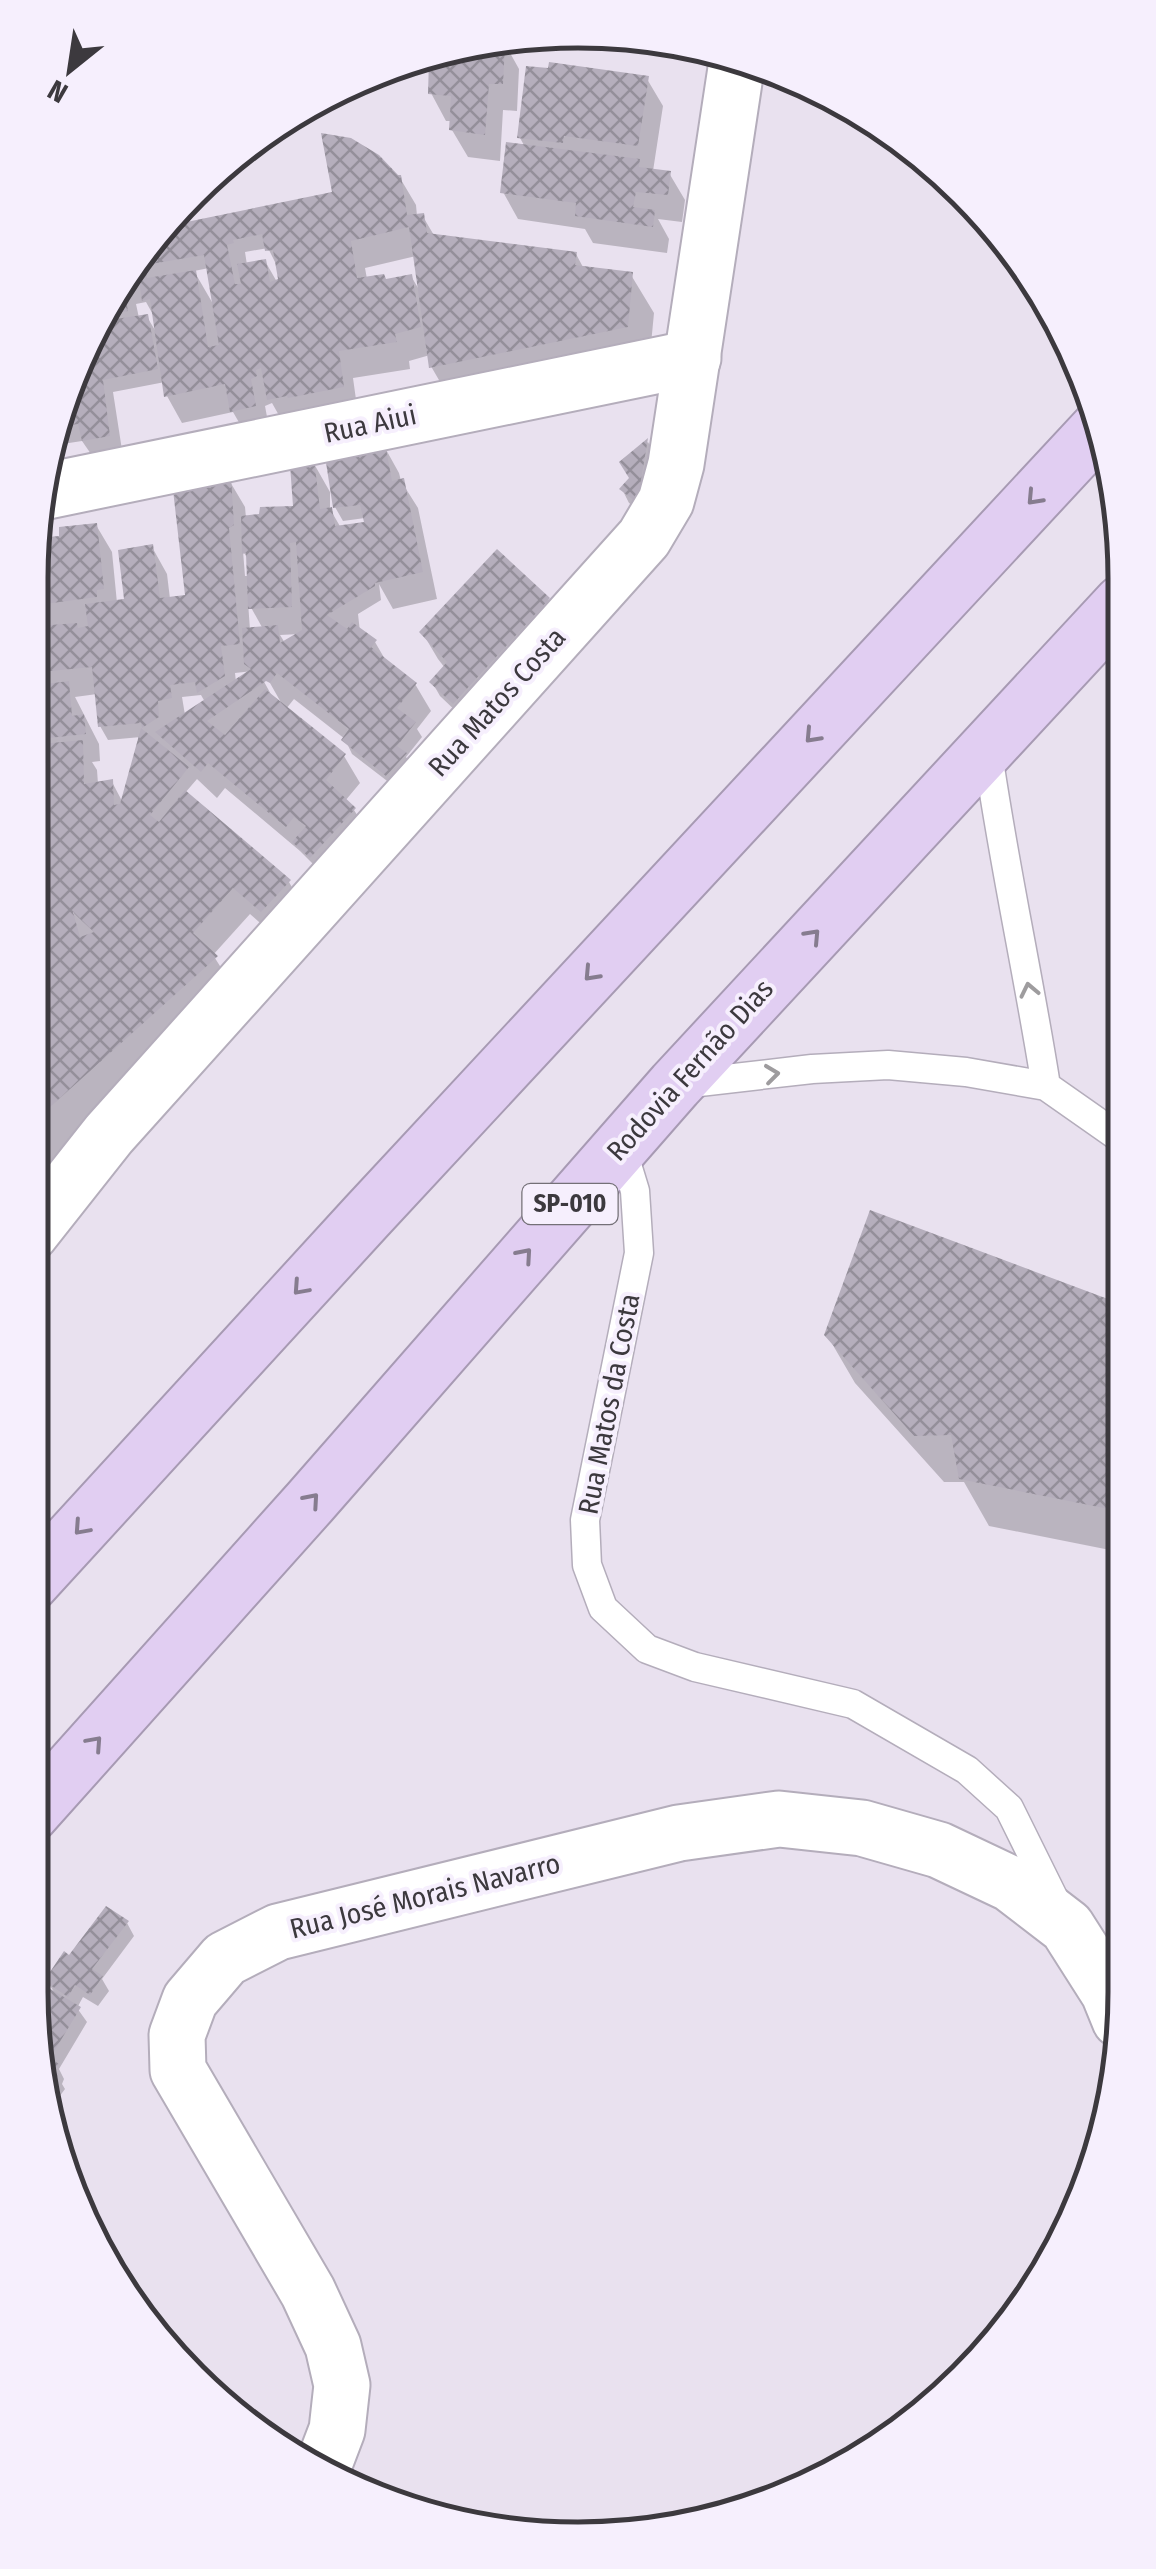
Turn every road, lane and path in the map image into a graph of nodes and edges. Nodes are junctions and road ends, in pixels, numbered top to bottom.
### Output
1 (736, 72) edge
2 (693, 358) junction
3 (1089, 439) edge
4 (55, 489) edge
5 (1108, 619) edge
6 (987, 747) junction
7 (675, 1085) junction
8 (1046, 1086) junction
9 (1108, 1129) edge
10 (621, 1145) junction
11 (48, 1211) edge
12 (48, 1564) edge
13 (48, 1795) edge
14 (1068, 1927) junction
15 (1108, 1993) edge
16 (327, 2458) edge

1 - 2 street, Rua Matos Costa
2 - 4 street, Rua Aiui
2 - 11 street, Rua Matos Costa
3 -> 12 highway
5 - 6 highway, Rodovia Fernão Dias / SP-010
7 -> 6 highway, Rodovia Fernão Dias / SP-010
8 -> 6 lane
7 -> 8 lane
7 - 10 highway, Rodovia Fernão Dias / SP-010
8 - 9 lane
13 -> 10 highway, Rodovia Fernão Dias / SP-010
10 - 14 lane, Rua Matos da Costa
14 - 15 street, Rua José Morais Navarro
14 - 16 street, Rua José Morais Navarro

